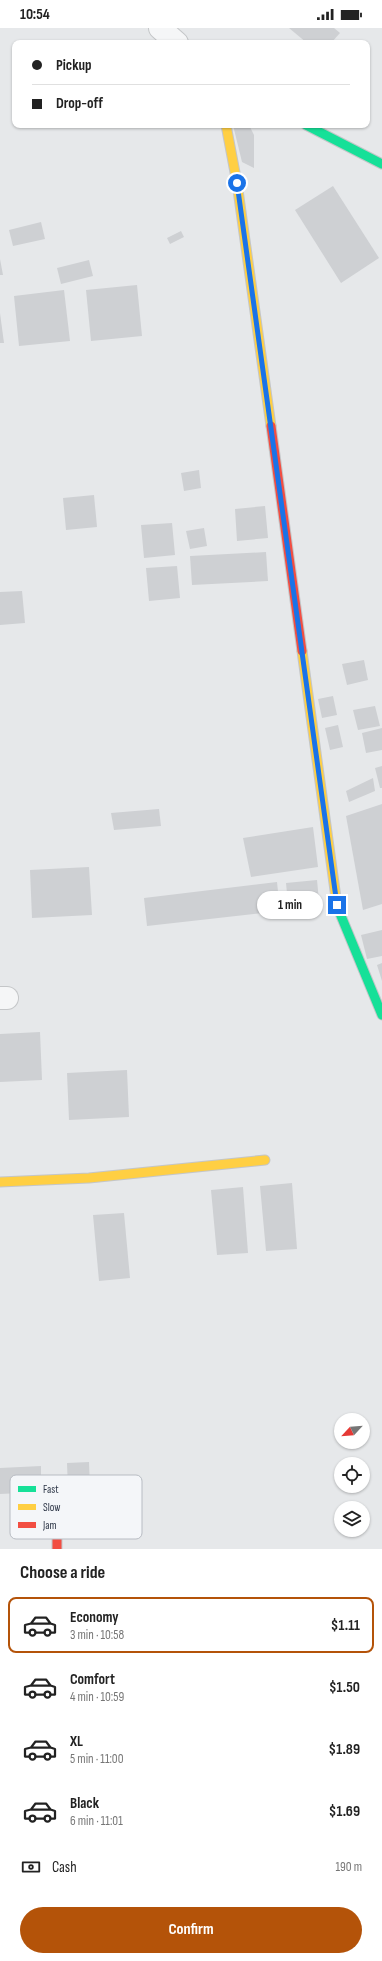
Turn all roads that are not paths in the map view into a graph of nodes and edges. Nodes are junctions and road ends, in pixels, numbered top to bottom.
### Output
1 (160, 28) edge
2 (174, 40) edge
3 (227, 128) edge
4 (312, 128) edge
5 (382, 164) edge
6 (382, 1015) edge
7 (265, 1160) dead end
8 (0, 1182) edge

1 - 2 street
3 - 6 street
4 - 5 street
7 - 8 street

